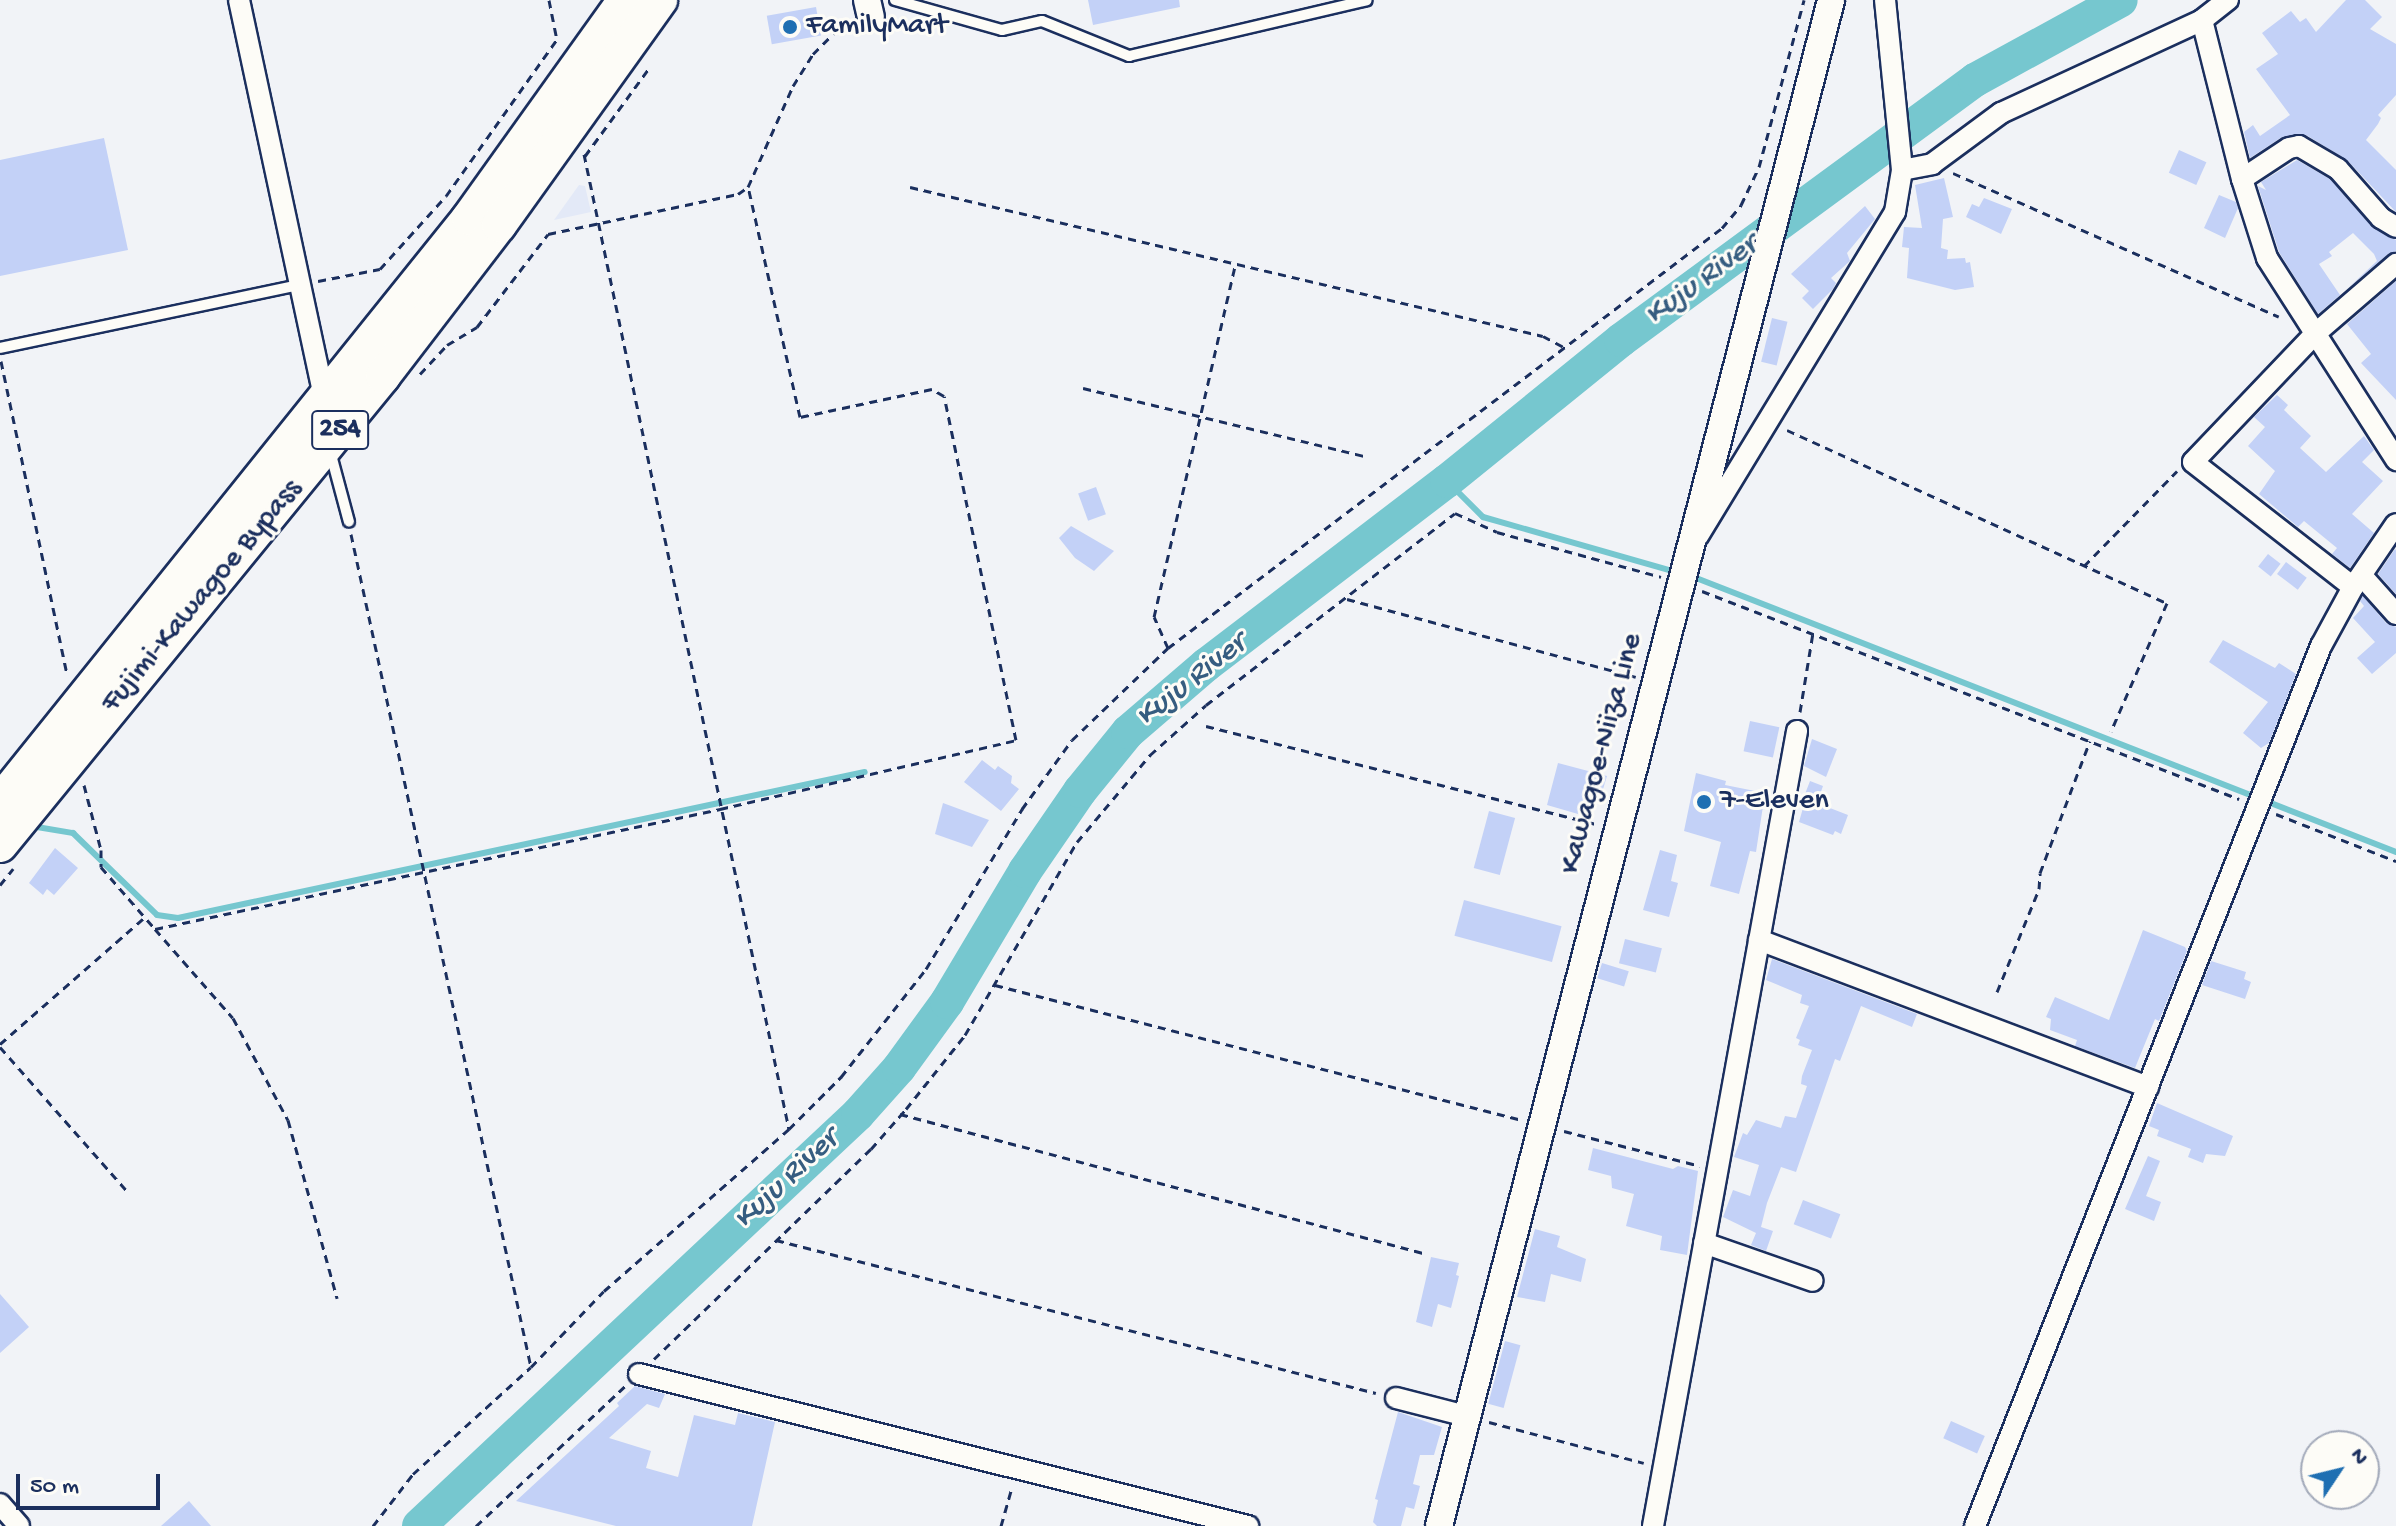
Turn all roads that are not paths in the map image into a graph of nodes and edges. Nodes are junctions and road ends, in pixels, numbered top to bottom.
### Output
1 (239, 0) edge
2 (625, 0) edge
3 (660, 0) edge
4 (895, 0) edge
5 (1367, 0) edge
6 (1831, 0) edge
7 (1885, 0) edge
8 (2228, 0) edge
9 (2202, 20) junction
10 (1902, 170) junction
11 (2242, 179) junction
12 (2396, 227) edge
13 (2396, 264) edge
14 (299, 285) junction
15 (2316, 333) junction
16 (0, 348) edge
17 (325, 396) junction
18 (328, 445) junction
19 (2396, 460) edge
20 (349, 522) road end
21 (2396, 524) edge
22 (1688, 553) junction
23 (2358, 582) junction
24 (2396, 614) edge
25 (1797, 731) road end
26 (0, 802) edge
27 (0, 845) edge
28 (1759, 940) junction
29 (2148, 1087) junction
30 (1704, 1243) junction
31 (1813, 1281) dead end
32 (639, 1374) road end
33 (1396, 1398) road end
34 (1466, 1416) junction
35 (0, 1504) edge
36 (19, 1526) edge
37 (1248, 1526) edge
38 (1439, 1526) edge
39 (1653, 1526) edge
40 (1975, 1526) edge

1 - 14 street
2 - 17 highway, Fujimi-Kawagoe Bypass / 254
3 - 18 highway, Fujimi-Kawagoe Bypass / 254
4 - 5 lane
6 - 22 main road, Kawagoe-Niiza Line
7 - 10 street
8 - 9 street
9 - 10 street
9 - 11 street
10 - 22 street
11 - 12 street
11 - 15 street
13 - 15 street
14 - 16 lane
14 - 17 street
15 - 19 street
15 - 23 street
17 - 18 street
17 - 26 highway, Fujimi-Kawagoe Bypass / 254
18 - 20 lane
18 - 27 highway, Fujimi-Kawagoe Bypass / 254
21 - 23 street
22 - 34 main road, Kawagoe-Niiza Line
23 - 24 street
23 - 29 street
25 - 28 street
28 - 29 street
28 - 30 street
29 - 40 street
30 - 31 street
30 - 39 street
32 - 37 street
33 - 34 street
34 - 38 main road, Kawagoe-Niiza Line
35 - 36 street

